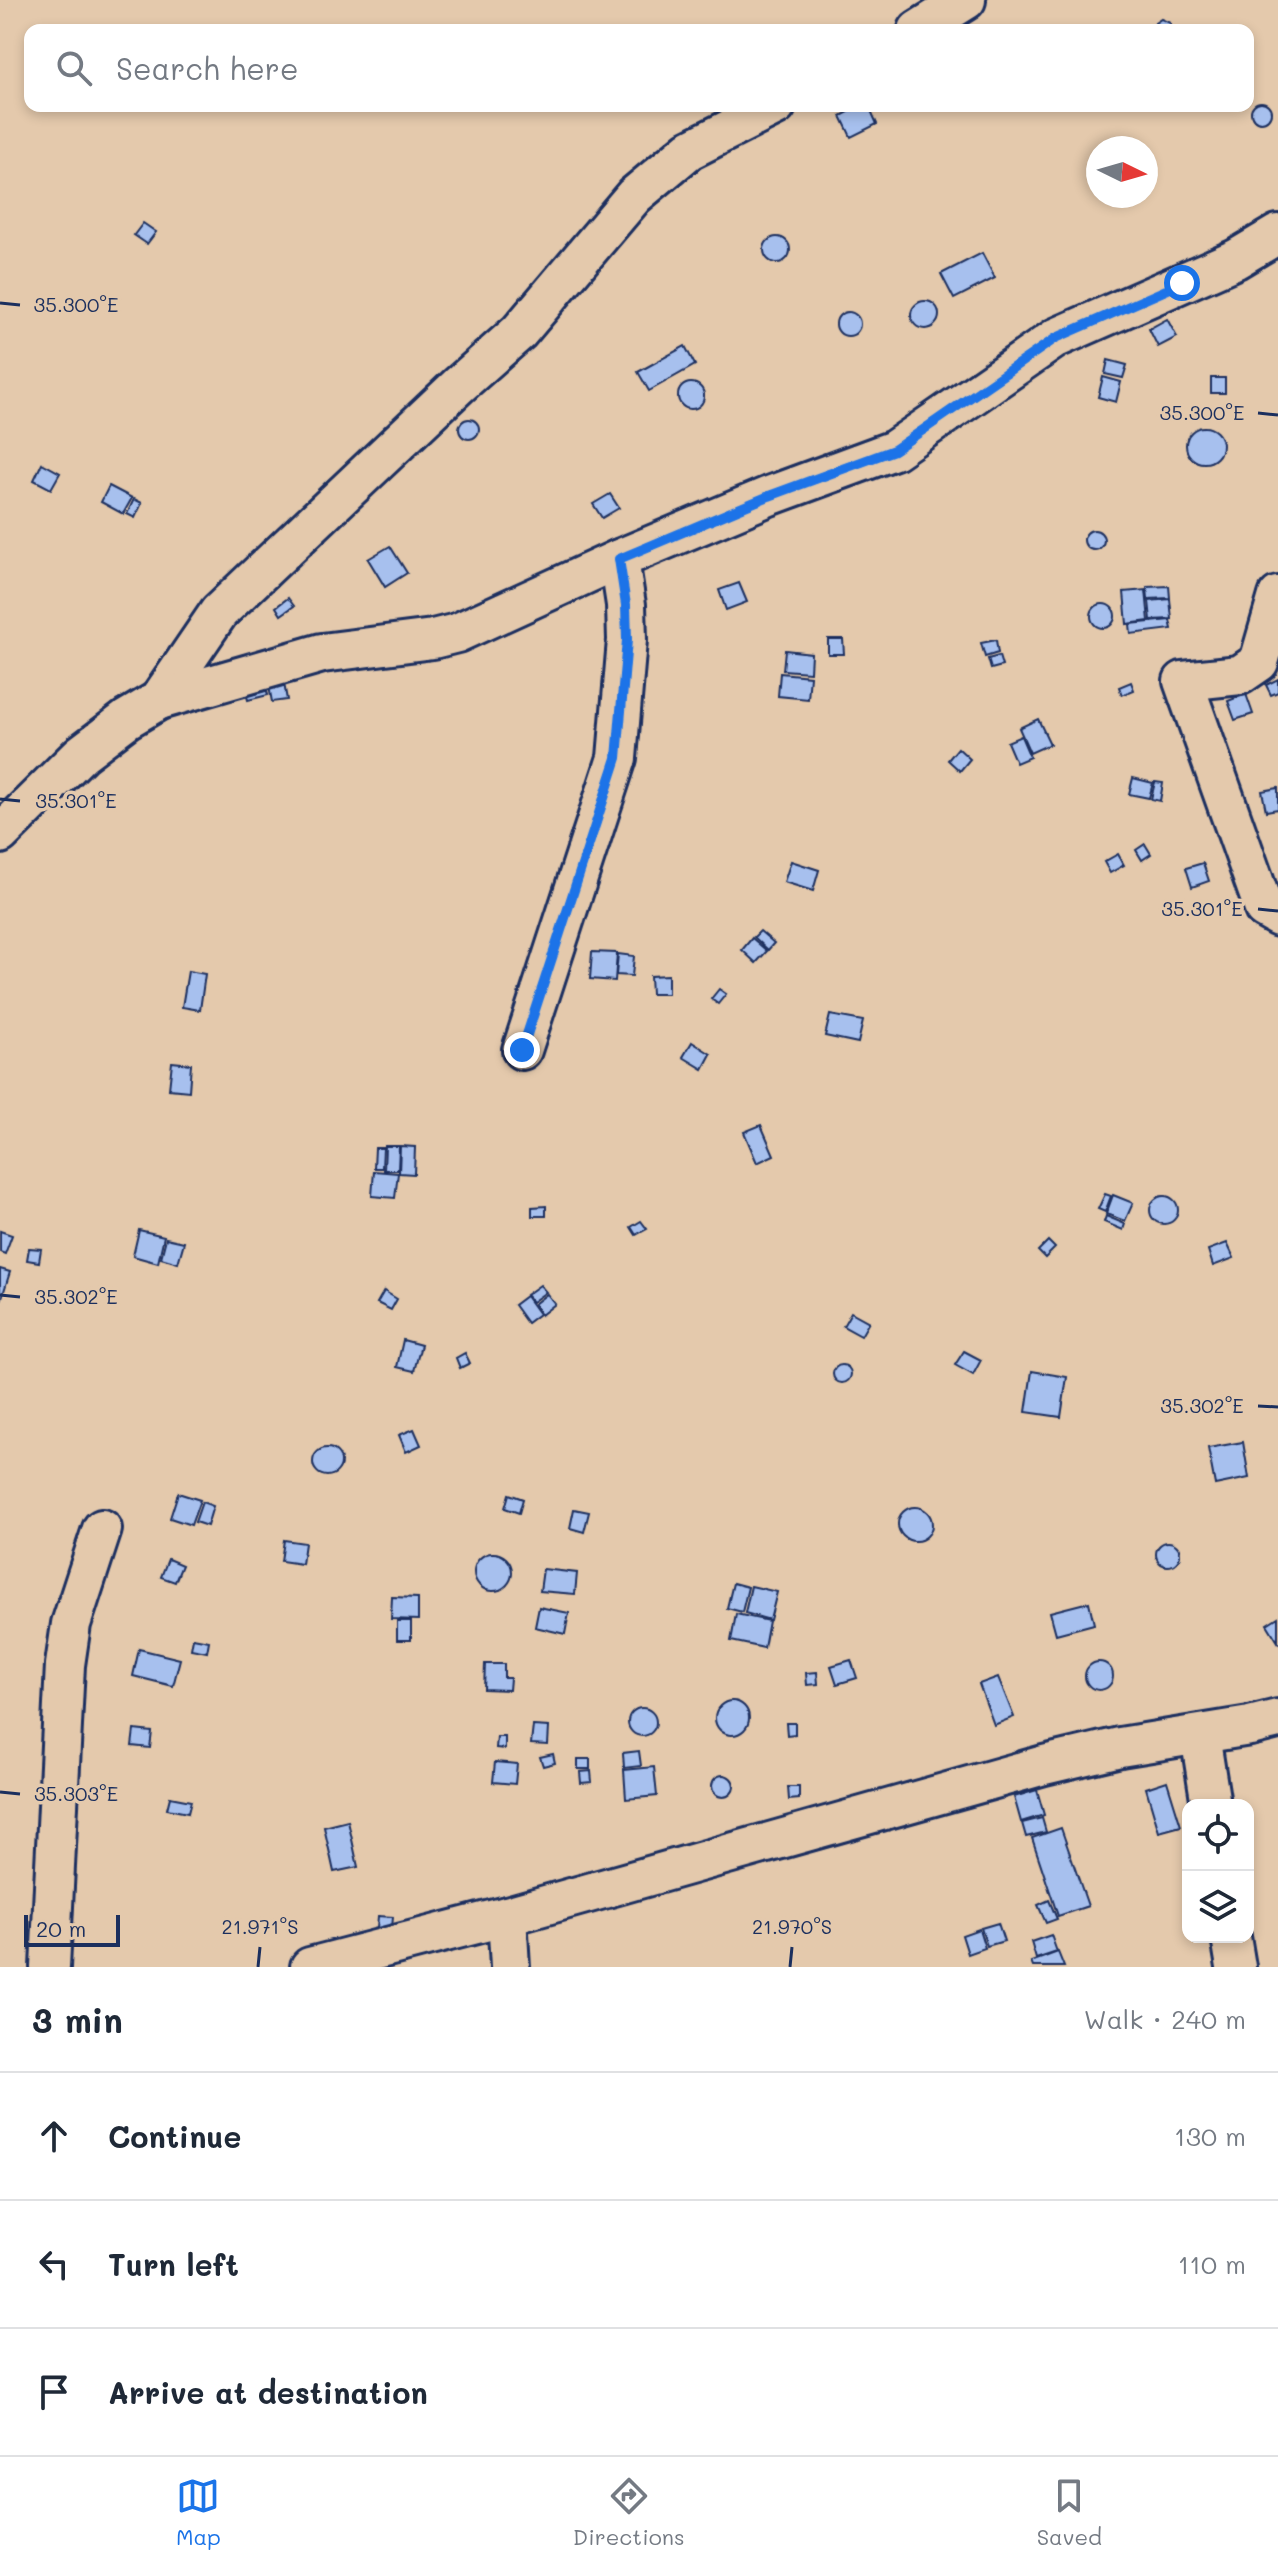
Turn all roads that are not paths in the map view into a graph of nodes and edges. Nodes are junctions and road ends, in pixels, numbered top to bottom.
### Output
1 (966, 0) edge
2 (928, 24) edge
3 (764, 112) edge
4 (1278, 234) edge
5 (619, 559) junction
6 (1278, 596) edge
7 (159, 700) junction
8 (0, 834) edge
9 (1278, 917) edge
10 (522, 1050) dead end
11 (102, 1529) dead end
12 (1278, 1719) edge
13 (1200, 1735) junction
14 (1210, 1799) edge
15 (507, 1916) junction
16 (1232, 1943) edge
17 (50, 1967) edge
18 (310, 1967) edge
19 (510, 1967) edge
20 (1236, 1967) edge

1 - 2 street
3 - 7 street
4 - 5 street
5 - 7 street
5 - 10 street
6 - 9 street
7 - 8 street
11 - 17 street
12 - 13 street
13 - 14 street
13 - 15 street
15 - 18 street
15 - 19 street
16 - 20 street

